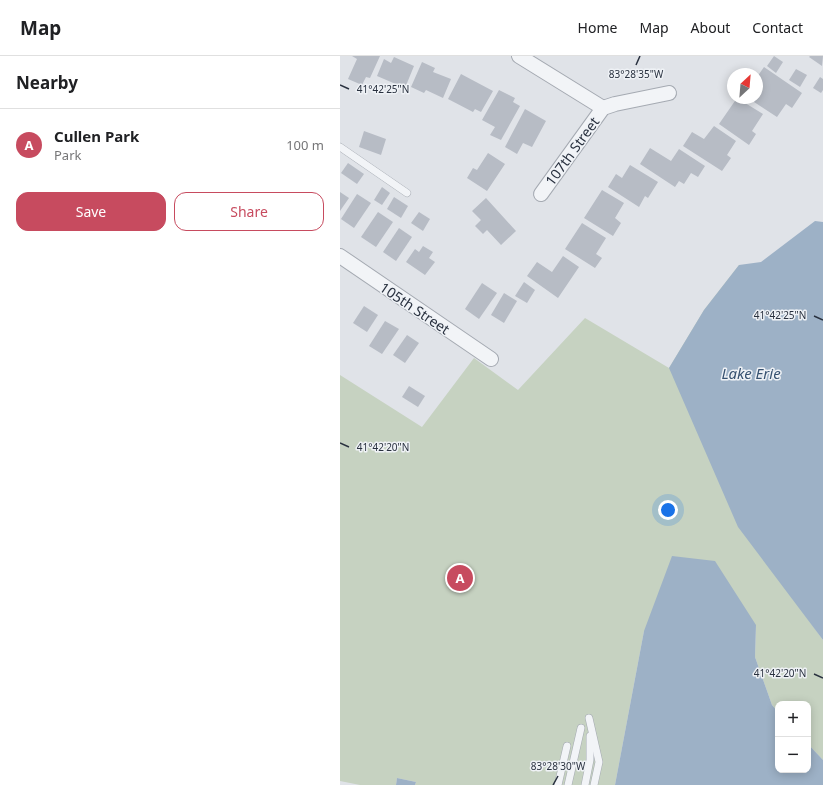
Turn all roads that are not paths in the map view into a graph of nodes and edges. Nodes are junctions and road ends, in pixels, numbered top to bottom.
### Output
1 (519, 56) edge
2 (669, 93) dead end
3 (603, 108) junction
4 (340, 147) edge
5 (407, 193) dead end
6 (541, 194) dead end
7 (340, 256) edge
8 (491, 359) dead end
9 (581, 728) dead end
10 (567, 746) dead end
11 (558, 785) edge
12 (568, 785) edge
13 (585, 785) edge
14 (594, 785) edge

1 - 3 street, 107th Street
2 - 3 street, 107th Street
3 - 6 street, 107th Street
4 - 5 lane
7 - 8 street, 105th Street
9 - 12 lane
10 - 11 lane
13 - 14 lane

